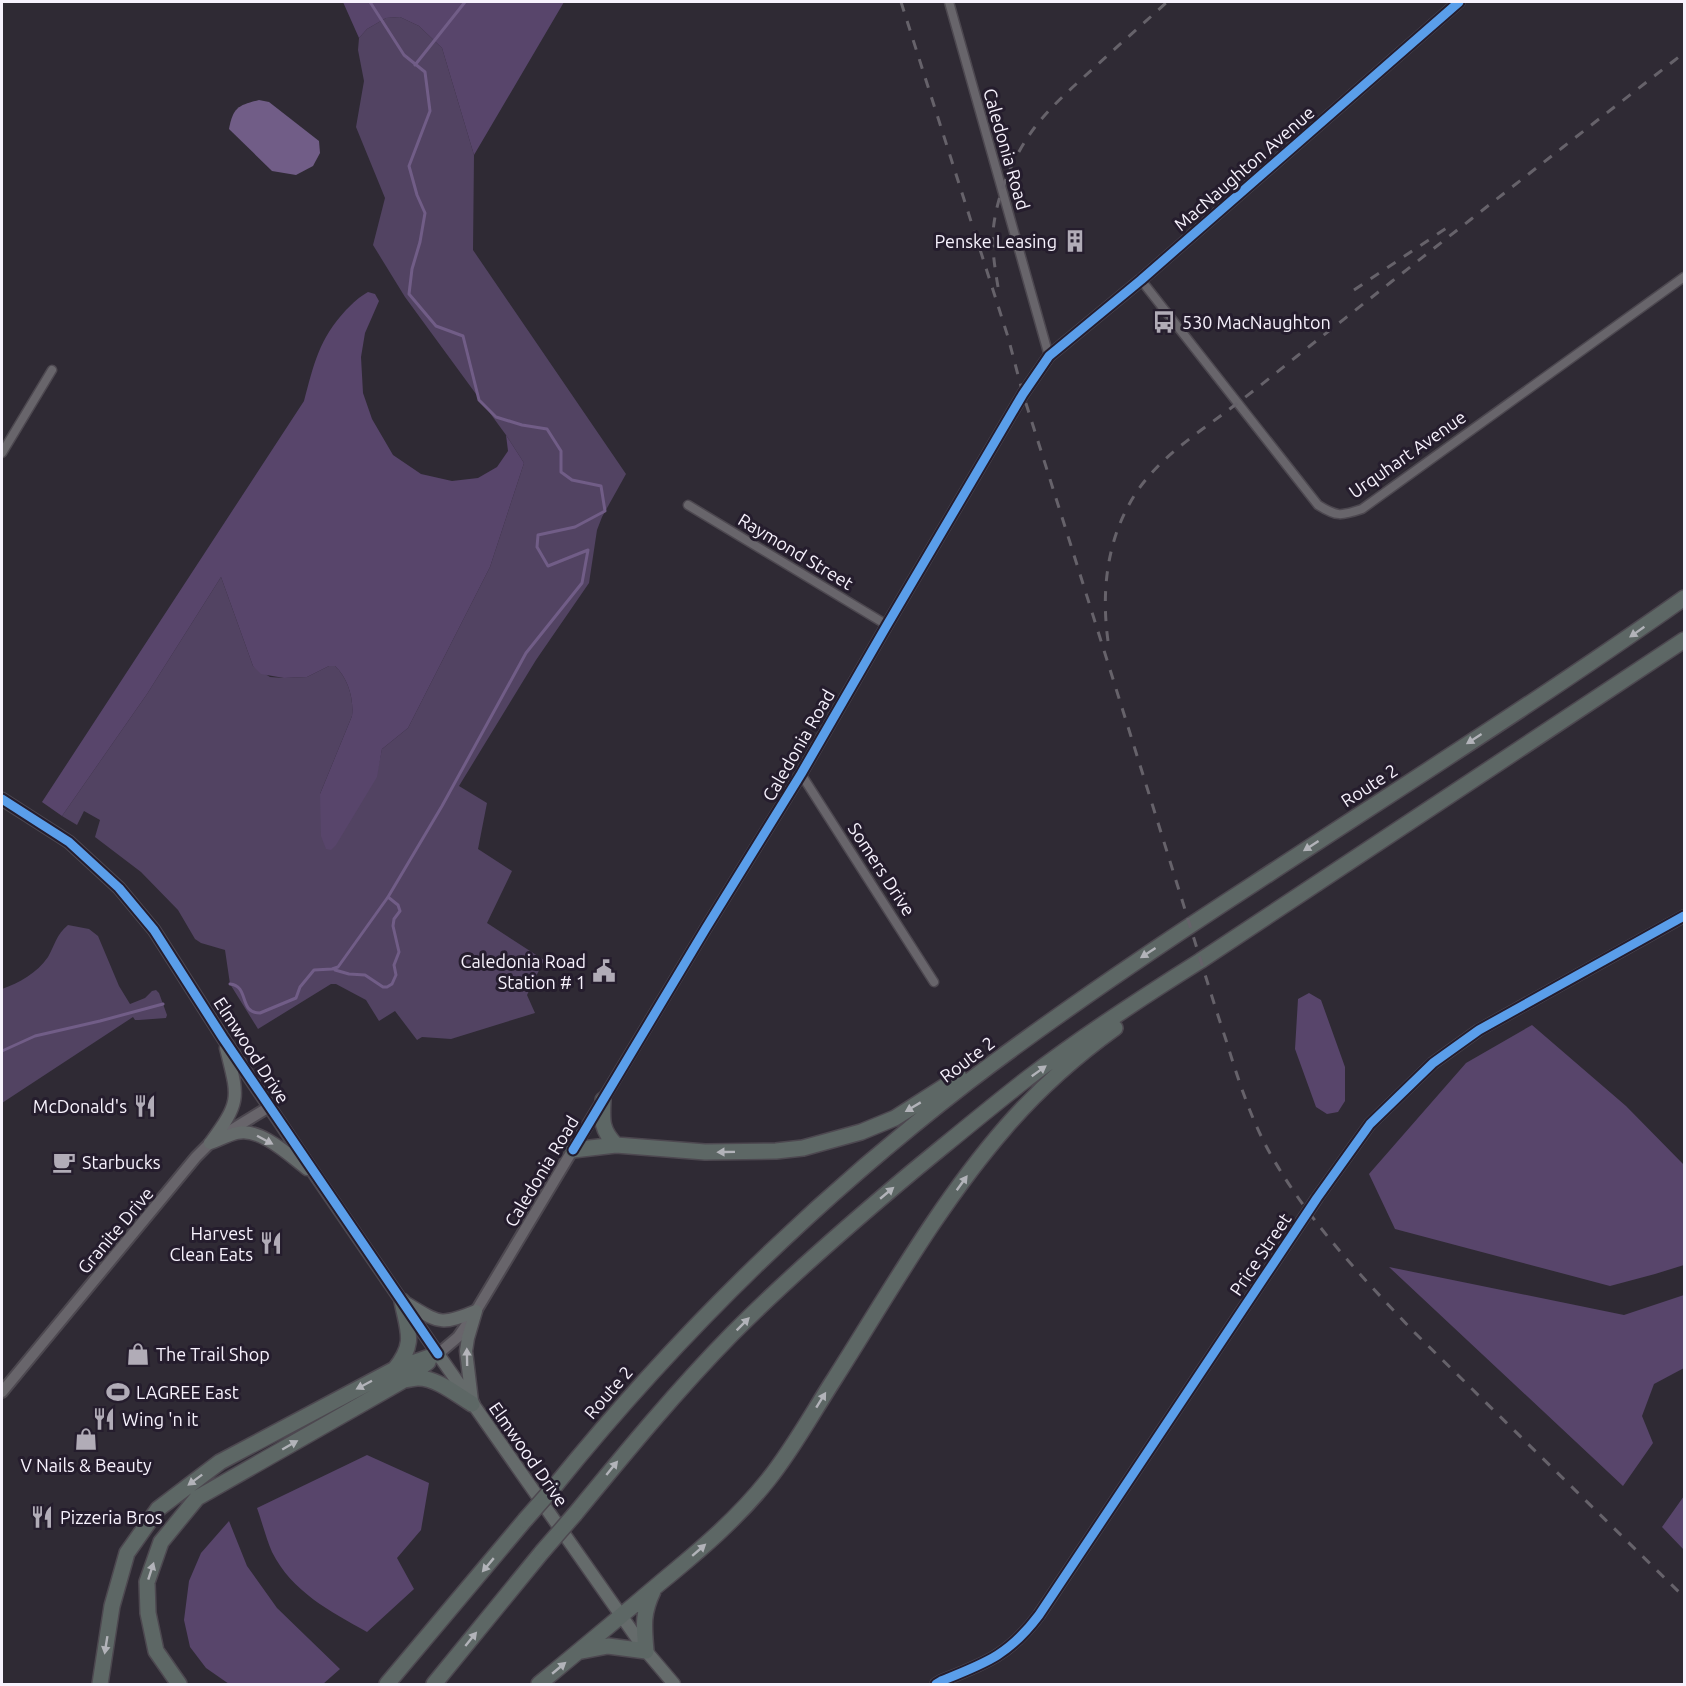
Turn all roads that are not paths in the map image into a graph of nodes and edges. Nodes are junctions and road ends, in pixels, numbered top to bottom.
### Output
1 (949, 2) edge
2 (1459, 2) edge
3 (1684, 277) edge
4 (1141, 280) junction
5 (1049, 356) junction
6 (52, 370) dead end
7 (2, 453) edge
8 (688, 505) dead end
9 (1684, 598) edge
10 (887, 625) junction
11 (1684, 640) edge
12 (801, 774) junction
13 (2, 799) edge
14 (1684, 916) edge
15 (1180, 974) junction
16 (934, 982) dead end
17 (1034, 1034) junction
18 (223, 1038) junction
19 (603, 1100) junction
20 (270, 1107) junction
21 (210, 1143) junction
22 (616, 1145) junction
23 (573, 1150) junction
24 (316, 1176) junction
25 (402, 1301) junction
26 (476, 1311) junction
27 (438, 1354) junction
28 (399, 1375) junction
29 (2, 1392) edge
30 (472, 1404) junction
31 (655, 1588) junction
32 (621, 1616) junction
33 (579, 1651) junction
34 (646, 1651) junction
35 (399, 1671) junction
36 (99, 1684) edge
37 (179, 1684) edge
38 (382, 1684) edge
39 (387, 1684) edge
40 (434, 1684) edge
41 (539, 1684) edge
42 (674, 1684) edge
43 (936, 1684) edge

1 - 5 street, Caledonia Road
2 - 4 street, MacNaughton Avenue
3 - 4 street, Urquhart Avenue
4 - 5 street, MacNaughton Avenue
5 - 10 street, Caledonia Road
6 - 7 street
8 - 10 street, Raymond Street
9 -> 17 highway, Route 2
10 - 12 street, Caledonia Road
11 - 15 highway
12 - 16 street, Somers Drive
12 - 19 street, Caledonia Road
13 - 18 main road, Elmwood Drive
14 - 43 street, Price Street
31 -> 15 highway
40 -> 15 highway, bridge
17 -> 22 highway
17 -> 35 highway, Route 2, bridge
18 - 20 main road, Elmwood Drive
18 - 21 main road
19 - 22 highway
19 - 23 street, Caledonia Road
20 - 21 street, Granite Drive
20 - 24 main road, Elmwood Drive
21 -> 24 main road
21 - 29 street, Granite Drive
22 - 23 highway
23 - 26 street, Caledonia Road
24 - 25 main road, Elmwood Drive
25 - 26 main road
25 - 27 main road, Elmwood Drive
25 - 28 highway
26 - 27 street, Caledonia Road
30 -> 26 main road
27 - 28 highway
27 - 30 main road, Elmwood Drive
28 - 30 highway
28 -> 36 highway
37 -> 28 highway
30 - 32 main road, Elmwood Drive
31 - 32 highway
31 - 34 highway
32 - 33 highway
32 - 34 main road, Elmwood Drive
33 - 34 highway
41 -> 33 highway
34 - 42 main road, Elmwood Drive
35 - 38 highway
35 - 39 highway, Route 2

